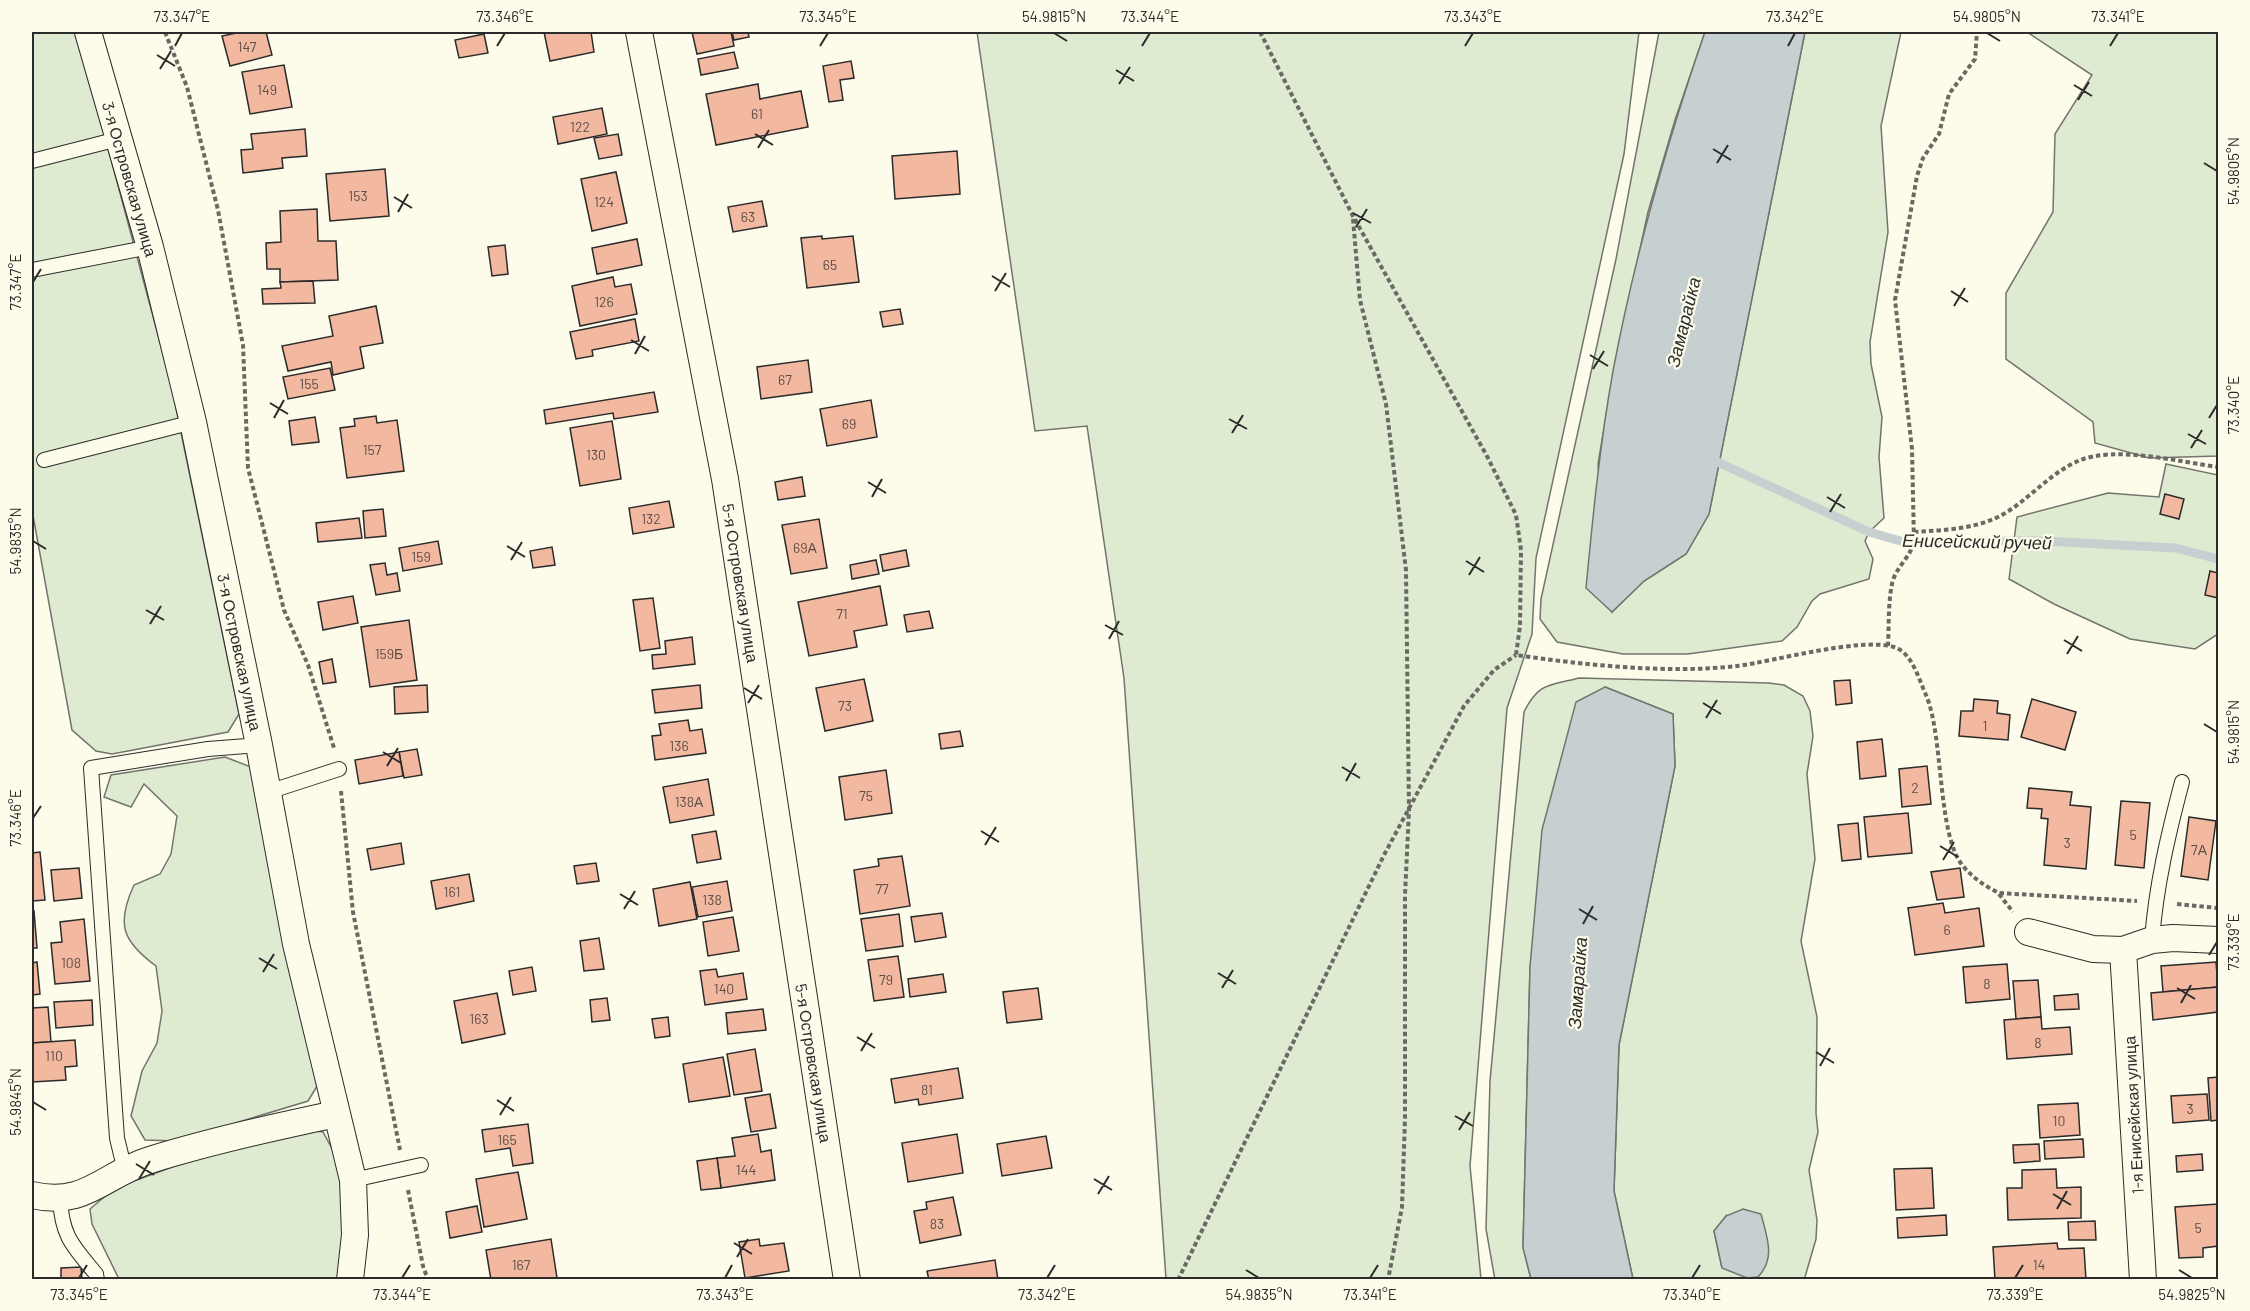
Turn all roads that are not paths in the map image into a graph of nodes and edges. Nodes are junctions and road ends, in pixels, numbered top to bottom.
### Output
1 (88, 32) edge
2 (639, 32) edge
3 (118, 139) junction
4 (32, 161) edge
5 (150, 246) junction
6 (32, 270) edge
7 (193, 422) junction
8 (44, 460) dead end
9 (260, 745) junction
10 (339, 769) road end
11 (2182, 782) dead end
12 (268, 792) junction
13 (2028, 932) dead end
14 (2152, 940) junction
15 (2218, 940) edge
16 (2123, 950) junction
17 (336, 1114) junction
18 (421, 1165) dead end
19 (125, 1171) junction
20 (352, 1180) junction
21 (32, 1195) edge
22 (60, 1199) junction
23 (97, 1280) edge
24 (350, 1280) edge
25 (847, 1280) edge
26 (2143, 1280) edge

1 - 3 street, 3-я Островская улица
2 - 25 street, 5-я Островская улица
3 - 4 lane
3 - 5 street, 3-я Островская улица
5 - 6 lane
5 - 7 street, 3-я Островская улица
7 - 8 lane
7 - 9 street, 3-я Островская улица
9 - 12 street, 3-я Островская улица
9 - 19 lane
10 - 12 lane
11 - 14 lane
12 - 17 street, 3-я Островская улица
13 - 16 street
14 - 15 street
14 - 16 street
16 - 26 street, 1-я Енисейская улица
17 - 19 street
17 - 20 street, 3-я Островская улица
18 - 20 lane
19 - 22 street
20 - 24 street, 3-я Островская улица
21 - 22 street
22 - 23 lane

